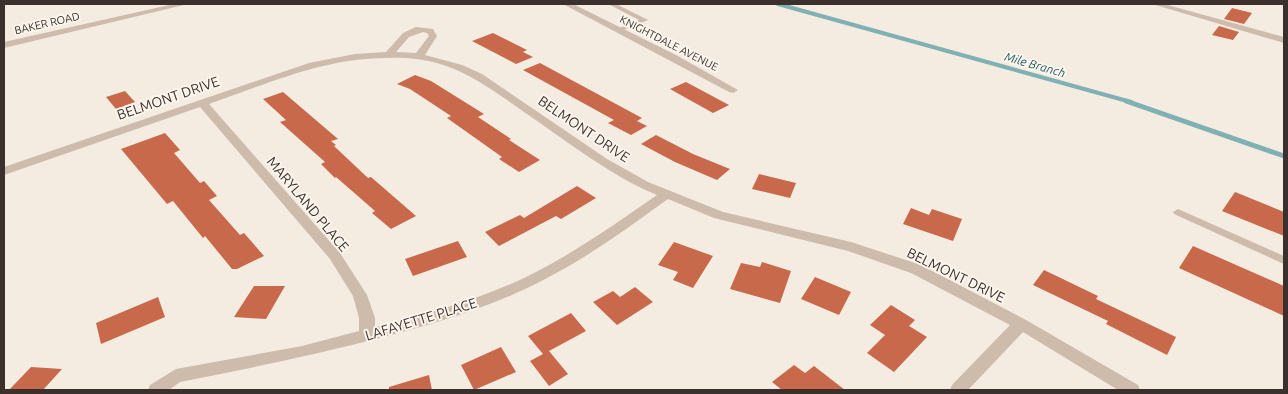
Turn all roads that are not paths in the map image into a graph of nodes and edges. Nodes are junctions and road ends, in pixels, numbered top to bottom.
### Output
1 (184, 4) edge
2 (567, 4) edge
3 (611, 4) edge
4 (1156, 4) edge
5 (619, 30) junction
6 (1284, 40) edge
7 (4, 45) edge
8 (389, 55) junction
9 (419, 56) junction
10 (733, 90) dead end
11 (202, 102) junction
12 (4, 170) edge
13 (665, 195) junction
14 (1178, 212) dead end
15 (1284, 260) edge
16 (1021, 324) junction
17 (367, 336) junction
18 (156, 390) edge
19 (958, 390) edge
20 (1132, 390) edge

1 - 7 street, BAKER ROAD
2 - 5 street, KNIGHTDALE AVENUE
3 - 5 lane
4 - 6 street
5 - 10 street, KNIGHTDALE AVENUE
8 - 9 street, BELMONT DRIVE
8 - 9 street
8 - 11 street, BELMONT DRIVE
9 - 13 street, BELMONT DRIVE
11 - 12 street, BELMONT DRIVE
11 - 17 street, MARYLAND PLACE
13 - 16 street, BELMONT DRIVE
13 - 17 street, LAFAYETTE PLACE
14 - 15 lane
16 - 19 street
16 - 20 street, BELMONT DRIVE
17 - 18 street, LAFAYETTE PLACE

